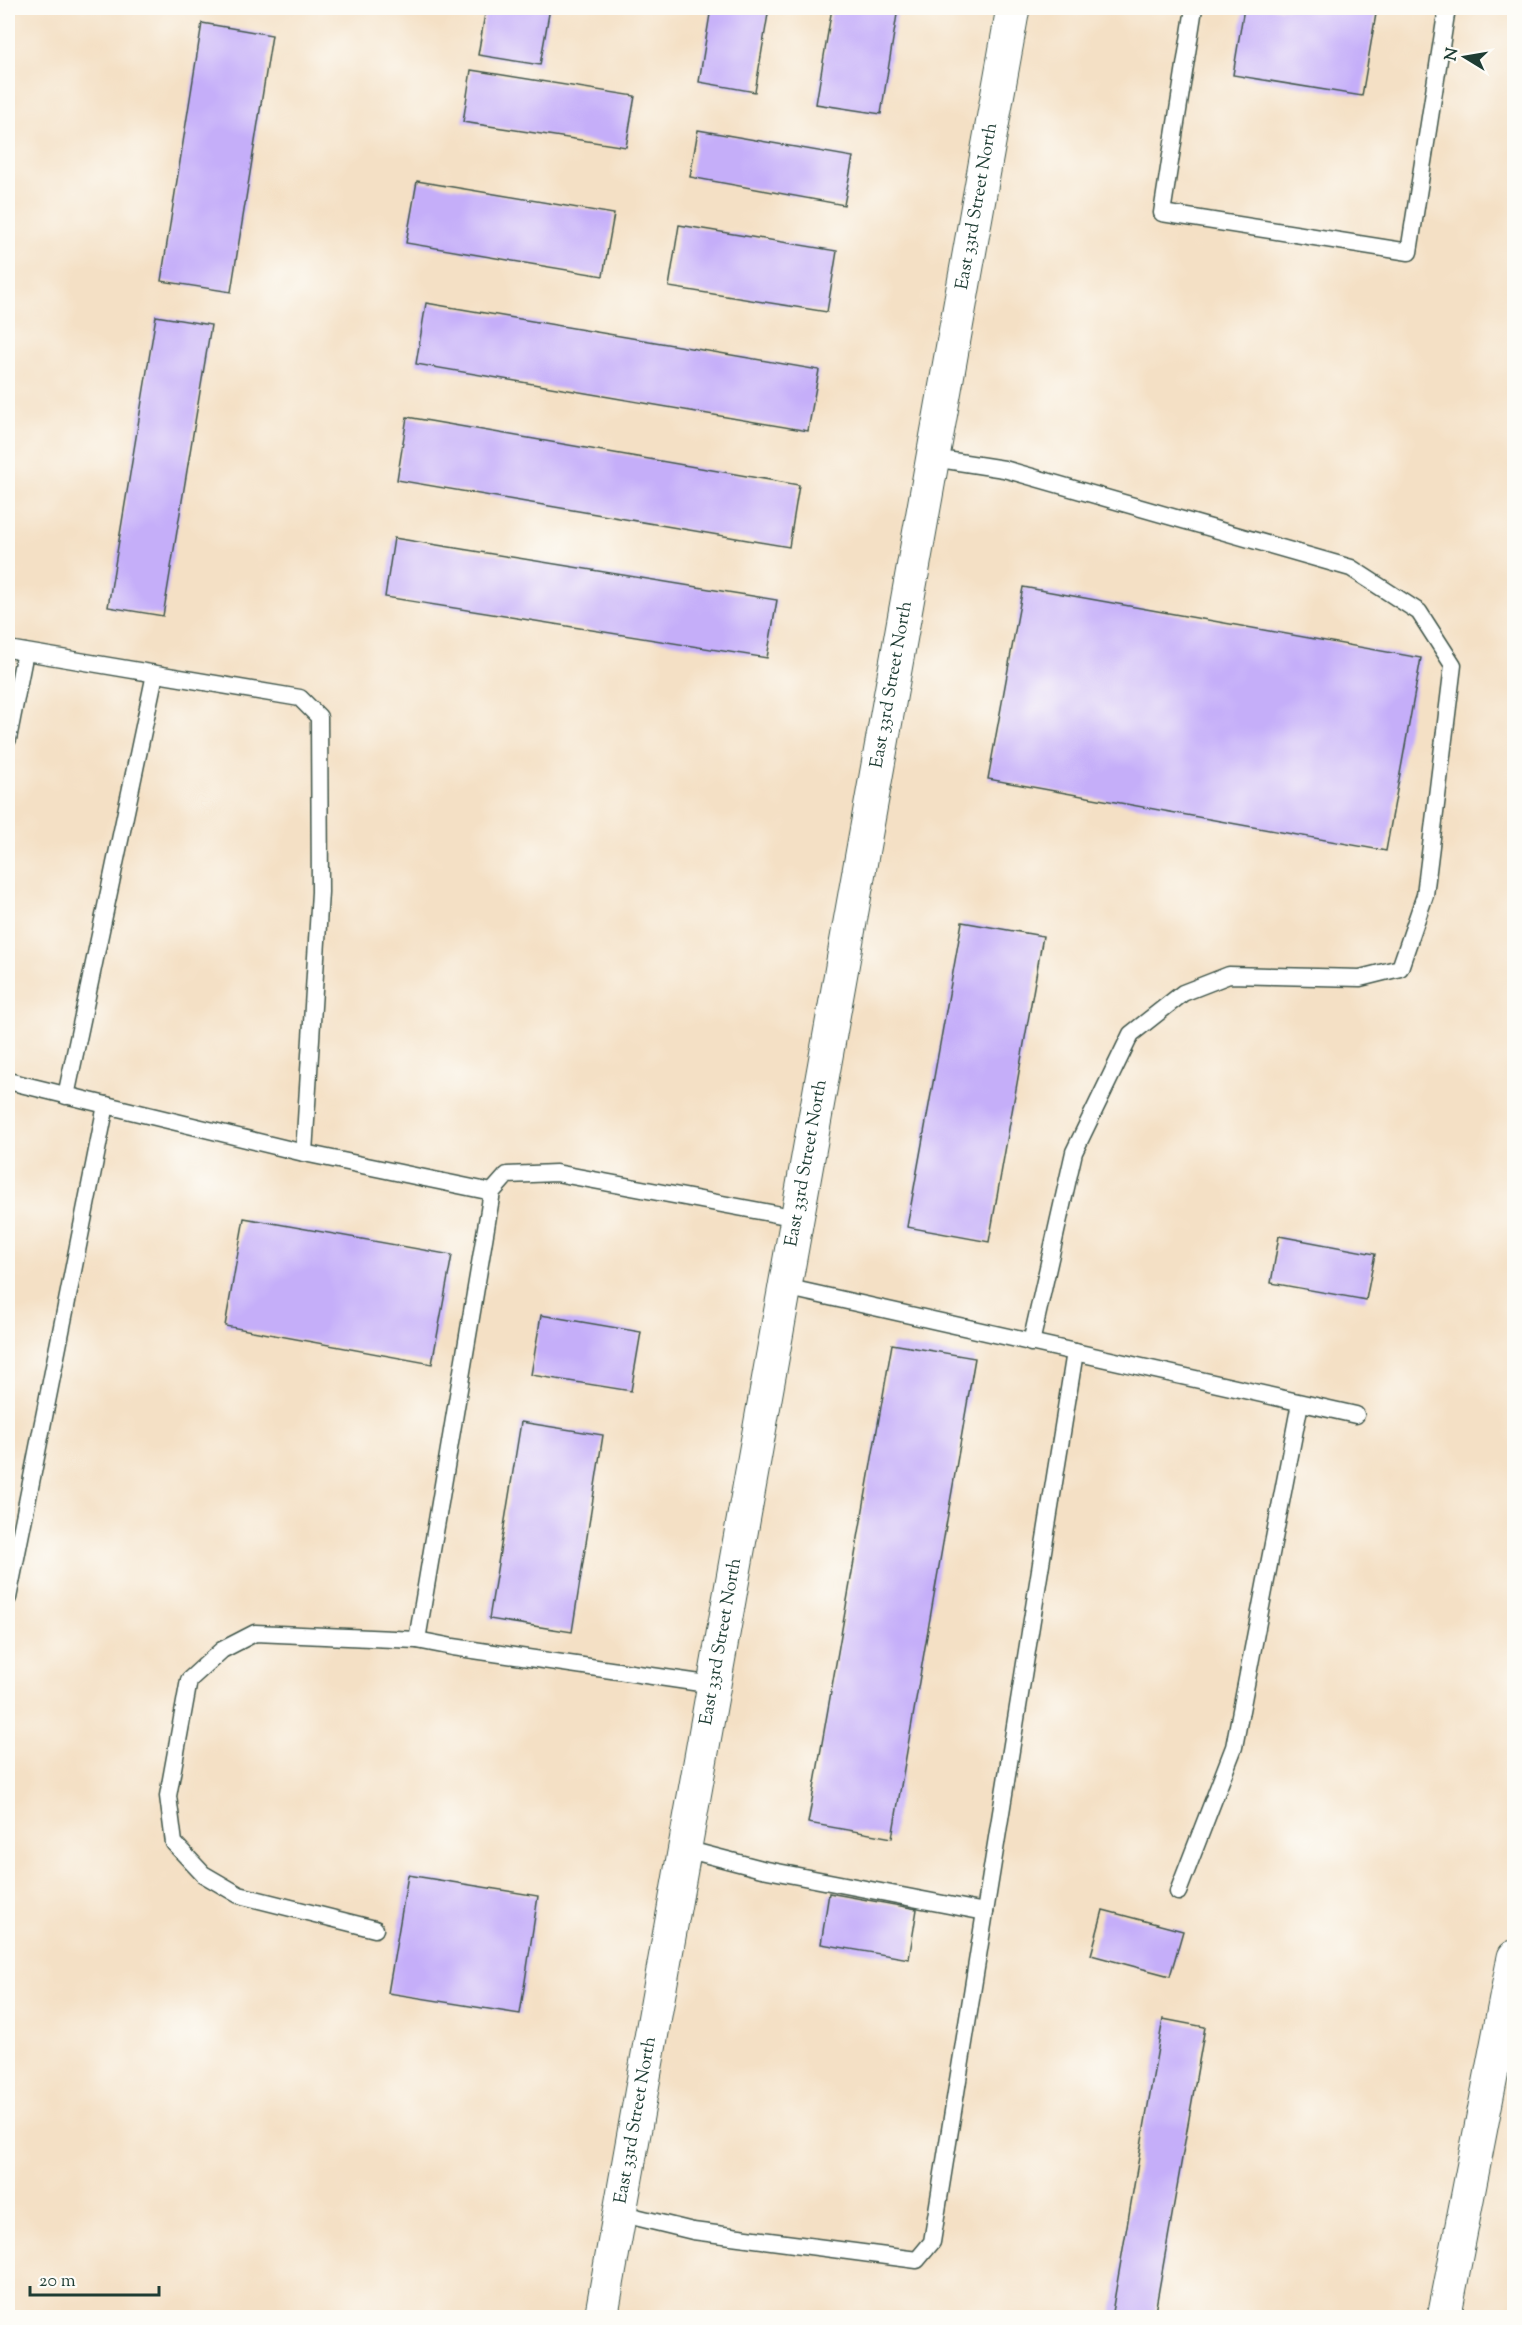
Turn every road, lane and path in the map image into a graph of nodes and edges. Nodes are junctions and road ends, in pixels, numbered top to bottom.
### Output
1 (1013, 8) edge
2 (1194, 8) edge
3 (1447, 8) edge
4 (933, 458) junction
5 (8, 649) edge
6 (26, 652) junction
7 (155, 674) junction
8 (8, 740) edge
9 (8, 1081) edge
10 (66, 1096) junction
11 (106, 1106) junction
12 (304, 1152) junction
13 (492, 1192) junction
14 (797, 1218) junction
15 (785, 1287) junction
16 (1031, 1342) junction
17 (1075, 1352) junction
18 (1300, 1403) junction
19 (1356, 1415) dead end
20 (8, 1598) edge
21 (417, 1640) junction
22 (714, 1685) junction
23 (685, 1849) junction
24 (1178, 1892) dead end
25 (985, 1912) junction
26 (375, 1929) dead end
27 (1515, 1957) edge
28 (619, 2213) junction
29 (601, 2318) edge
30 (1444, 2318) edge

1 - 4 main road, East 33rd Street North
2 - 3 lane
4 - 14 main road, East 33rd Street North
4 - 16 lane
5 - 6 lane
6 - 7 lane
6 - 8 lane
7 - 10 lane
7 - 12 lane
9 - 10 lane
10 - 11 lane
11 - 12 lane
11 - 20 lane
12 - 13 lane
13 - 14 lane
13 - 21 lane
14 - 15 main road, East 33rd Street North
15 - 16 lane
15 - 22 main road, East 33rd Street North
16 - 17 lane
17 - 18 lane
17 - 25 lane
18 - 19 lane
18 - 24 lane
21 - 22 lane
21 - 26 lane
22 - 23 main road, East 33rd Street North
23 - 25 lane
23 - 28 main road, East 33rd Street North
25 - 28 lane
27 - 30 main road
28 - 29 main road, East 33rd Street North

